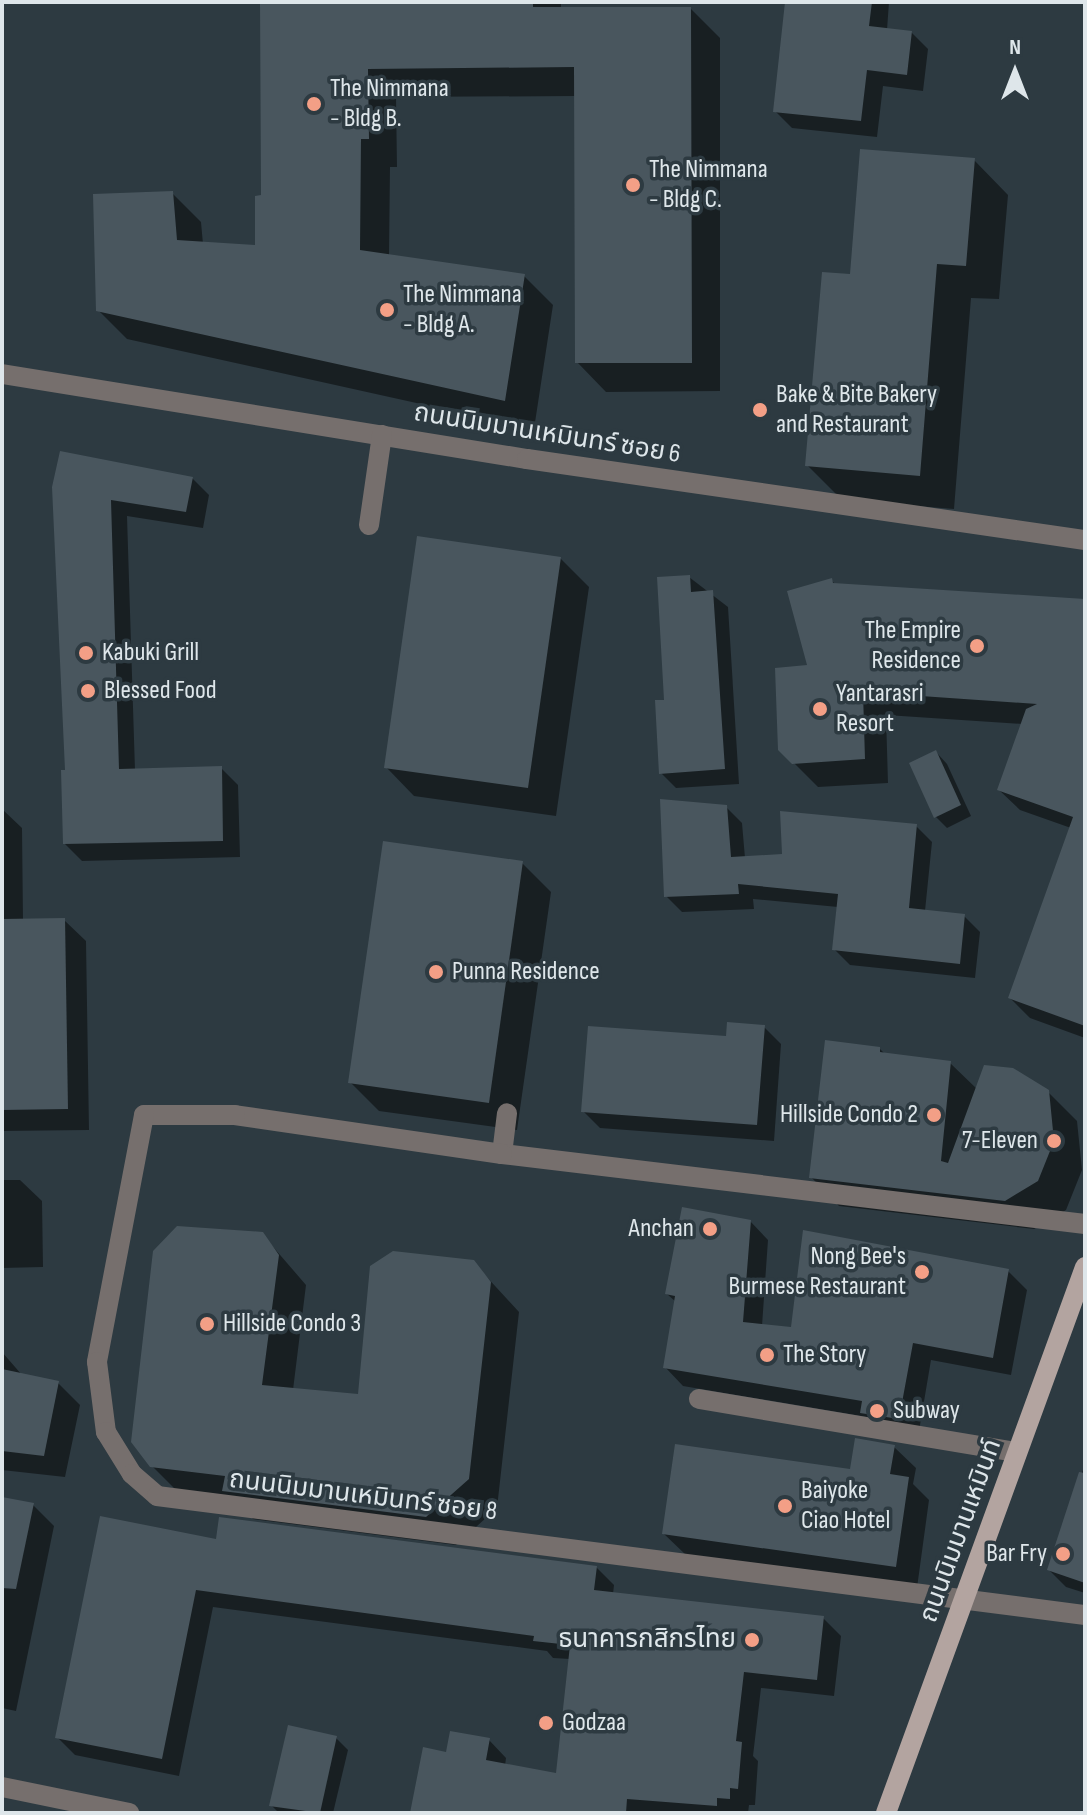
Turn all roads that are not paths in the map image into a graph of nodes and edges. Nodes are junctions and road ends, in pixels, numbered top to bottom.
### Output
1 (2, 374) edge
2 (382, 435) junction
3 (369, 525) dead end
4 (1085, 540) edge
5 (507, 1113) dead end
6 (502, 1154) junction
7 (1085, 1224) edge
8 (1085, 1267) edge
9 (699, 1399) dead end
10 (1017, 1452) junction
11 (965, 1597) junction
12 (1085, 1615) edge
13 (2, 1787) edge
14 (129, 1813) edge
15 (886, 1813) edge

1 - 2 street, ถนนนิมมานเหมินทร์ ซอย 6
2 - 3 street
2 - 4 street, ถนนนิมมานเหมินทร์ ซอย 6
5 - 6 street
6 - 7 street
6 - 11 street, ถนนนิมมานเหมินทร์ ซอย 8
8 - 10 main road, ถนนนิมมานเหมินท์
9 - 10 street
10 - 11 main road, ถนนนิมมานเหมินท์
11 - 12 street, ถนนนิมมานเหมินทร์ ซอย 8
11 - 15 main road, ถนนนิมมานเหมินท์
13 - 14 street

